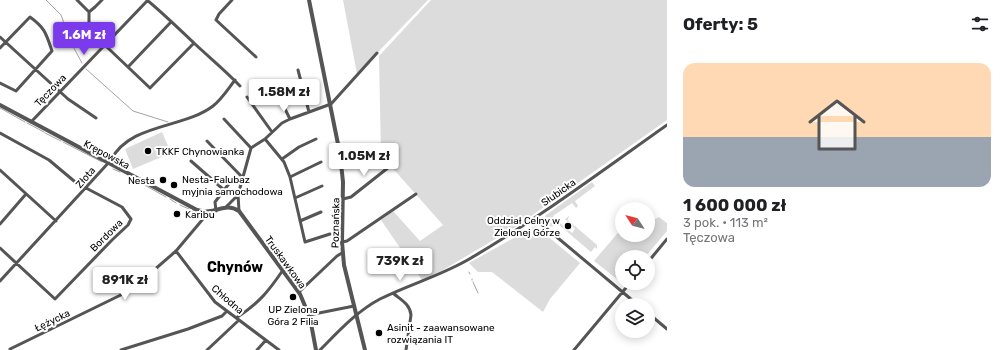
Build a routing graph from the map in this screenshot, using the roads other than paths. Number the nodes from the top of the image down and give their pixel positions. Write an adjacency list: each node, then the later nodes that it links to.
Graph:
1 (77, 0): 6 (street)
2 (102, 0): 6 (street)
3 (148, 0): 7 (street); 11 (street, Tęczowa)
4 (232, 0): 14 (street)
5 (310, 0): 24 (street, Poznańska)
6 (89, 12): 11 (street)
7 (172, 22): 10 (street); 15 (street)
8 (0, 37): 9 (street)
9 (5, 42): 12 (street); 16 (street); 16 (street)
10 (194, 43): 15 (street); 18 (street)
11 (104, 45): 15 (street); 22 (street, Tęczowa)
12 (0, 48)
13 (377, 52): 24 (street)
14 (256, 57)
15 (128, 67)
16 (35, 69): 20 (street); 22 (street)
17 (298, 70): 26 (street)
18 (234, 80): 21 (street); 41 (street, Złota)
19 (271, 81): 29 (street)
20 (0, 83)
21 (240, 86)
22 (60, 92): 27 (street); 30 (street, Tęczowa)
23 (247, 97): 32 (street)
24 (331, 104): 26 (street); 54 (street, Poznańska)
25 (0, 106): 30 (street, Krępowska)
26 (309, 112): 29 (street)
27 (96, 118)
28 (224, 119): 37 (street)
29 (290, 119): 32 (street)
30 (31, 122): 41 (street, Krępowska)
31 (667, 126): 60 (street, Słubicka)
32 (272, 132): 34 (street)
33 (0, 133): 48 (street)
34 (265, 139): 37 (street); 38 (street)
35 (316, 139): 38 (street)
36 (207, 141): 44 (street)
37 (251, 148): 44 (street)
38 (282, 159): 45 (street)
39 (191, 160): 49 (street)
40 (320, 162): 45 (street)
41 (107, 163): 48 (street, Złota); 59 (street, Krępowska)
42 (365, 163): 54 (street)
43 (0, 171): 50 (street)
44 (242, 177): 46 (street)
45 (290, 178): 53 (street)
46 (241, 183): 49 (street); 52 (street)
47 (322, 186): 53 (street)
48 (86, 188): 61 (street, Złota); 71 (street, Bordowa)
49 (224, 190): 56 (street)
50 (26, 194): 61 (street); 63 (street)
51 (416, 194): 66 (street)
52 (238, 195): 55 (street); 57 (street)
53 (295, 198): 62 (street)
54 (343, 199): 66 (street, Poznańska)
55 (226, 207): 56 (street); 57 (street)
56 (216, 211): 59 (street)
57 (239, 211): 72 (street, Truskawkowa)
58 (321, 212): 62 (street)
59 (208, 213): 68 (street, Łężycka)
60 (536, 218): 75 (street); 76 (street, Słubicka)
61 (56, 221): 71 (street, Złota)
62 (300, 221): 64 (street)
63 (0, 224)
64 (330, 234)
65 (667, 239): 70 (street)
66 (342, 242): 69 (street, Poznańska)
67 (0, 248): 71 (street)
68 (176, 251): 80 (street, Chłodna); 87 (street, Łężycka)
69 (342, 253): 74 (street); 78 (street, Poznańska)
70 (655, 254)
71 (17, 264): 73 (street, Złota)
72 (283, 270): 74 (street, Truskawkowa); 83 (street)
73 (0, 281)
74 (299, 292): 81 (street, Truskawkowa)
75 (623, 292): 77 (street); 96 (street)
76 (393, 293): 79 (street, Słubicka); 95 (street)
77 (630, 298)
78 (354, 307): 79 (street); 81 (street); 82 (street, Poznańska)
79 (364, 309): 82 (street, Słubicka)
80 (227, 311): 83 (street, Chłodna); 88 (street)
81 (309, 315): 92 (street, Truskawkowa)
82 (356, 316): 93 (street, Słubicka); 94 (street, Poznańska)
83 (238, 319): 86 (street, Chłodna); 89 (street)
84 (655, 319): 85 (street)
85 (667, 329)
86 (266, 340): 90 (street); 91 (street, Chłodna)
87 (10, 349)
88 (121, 350)
89 (207, 350)
90 (257, 350)
91 (279, 350)
92 (316, 350)
93 (320, 350)
94 (365, 350)
95 (406, 350)
96 (574, 350)

